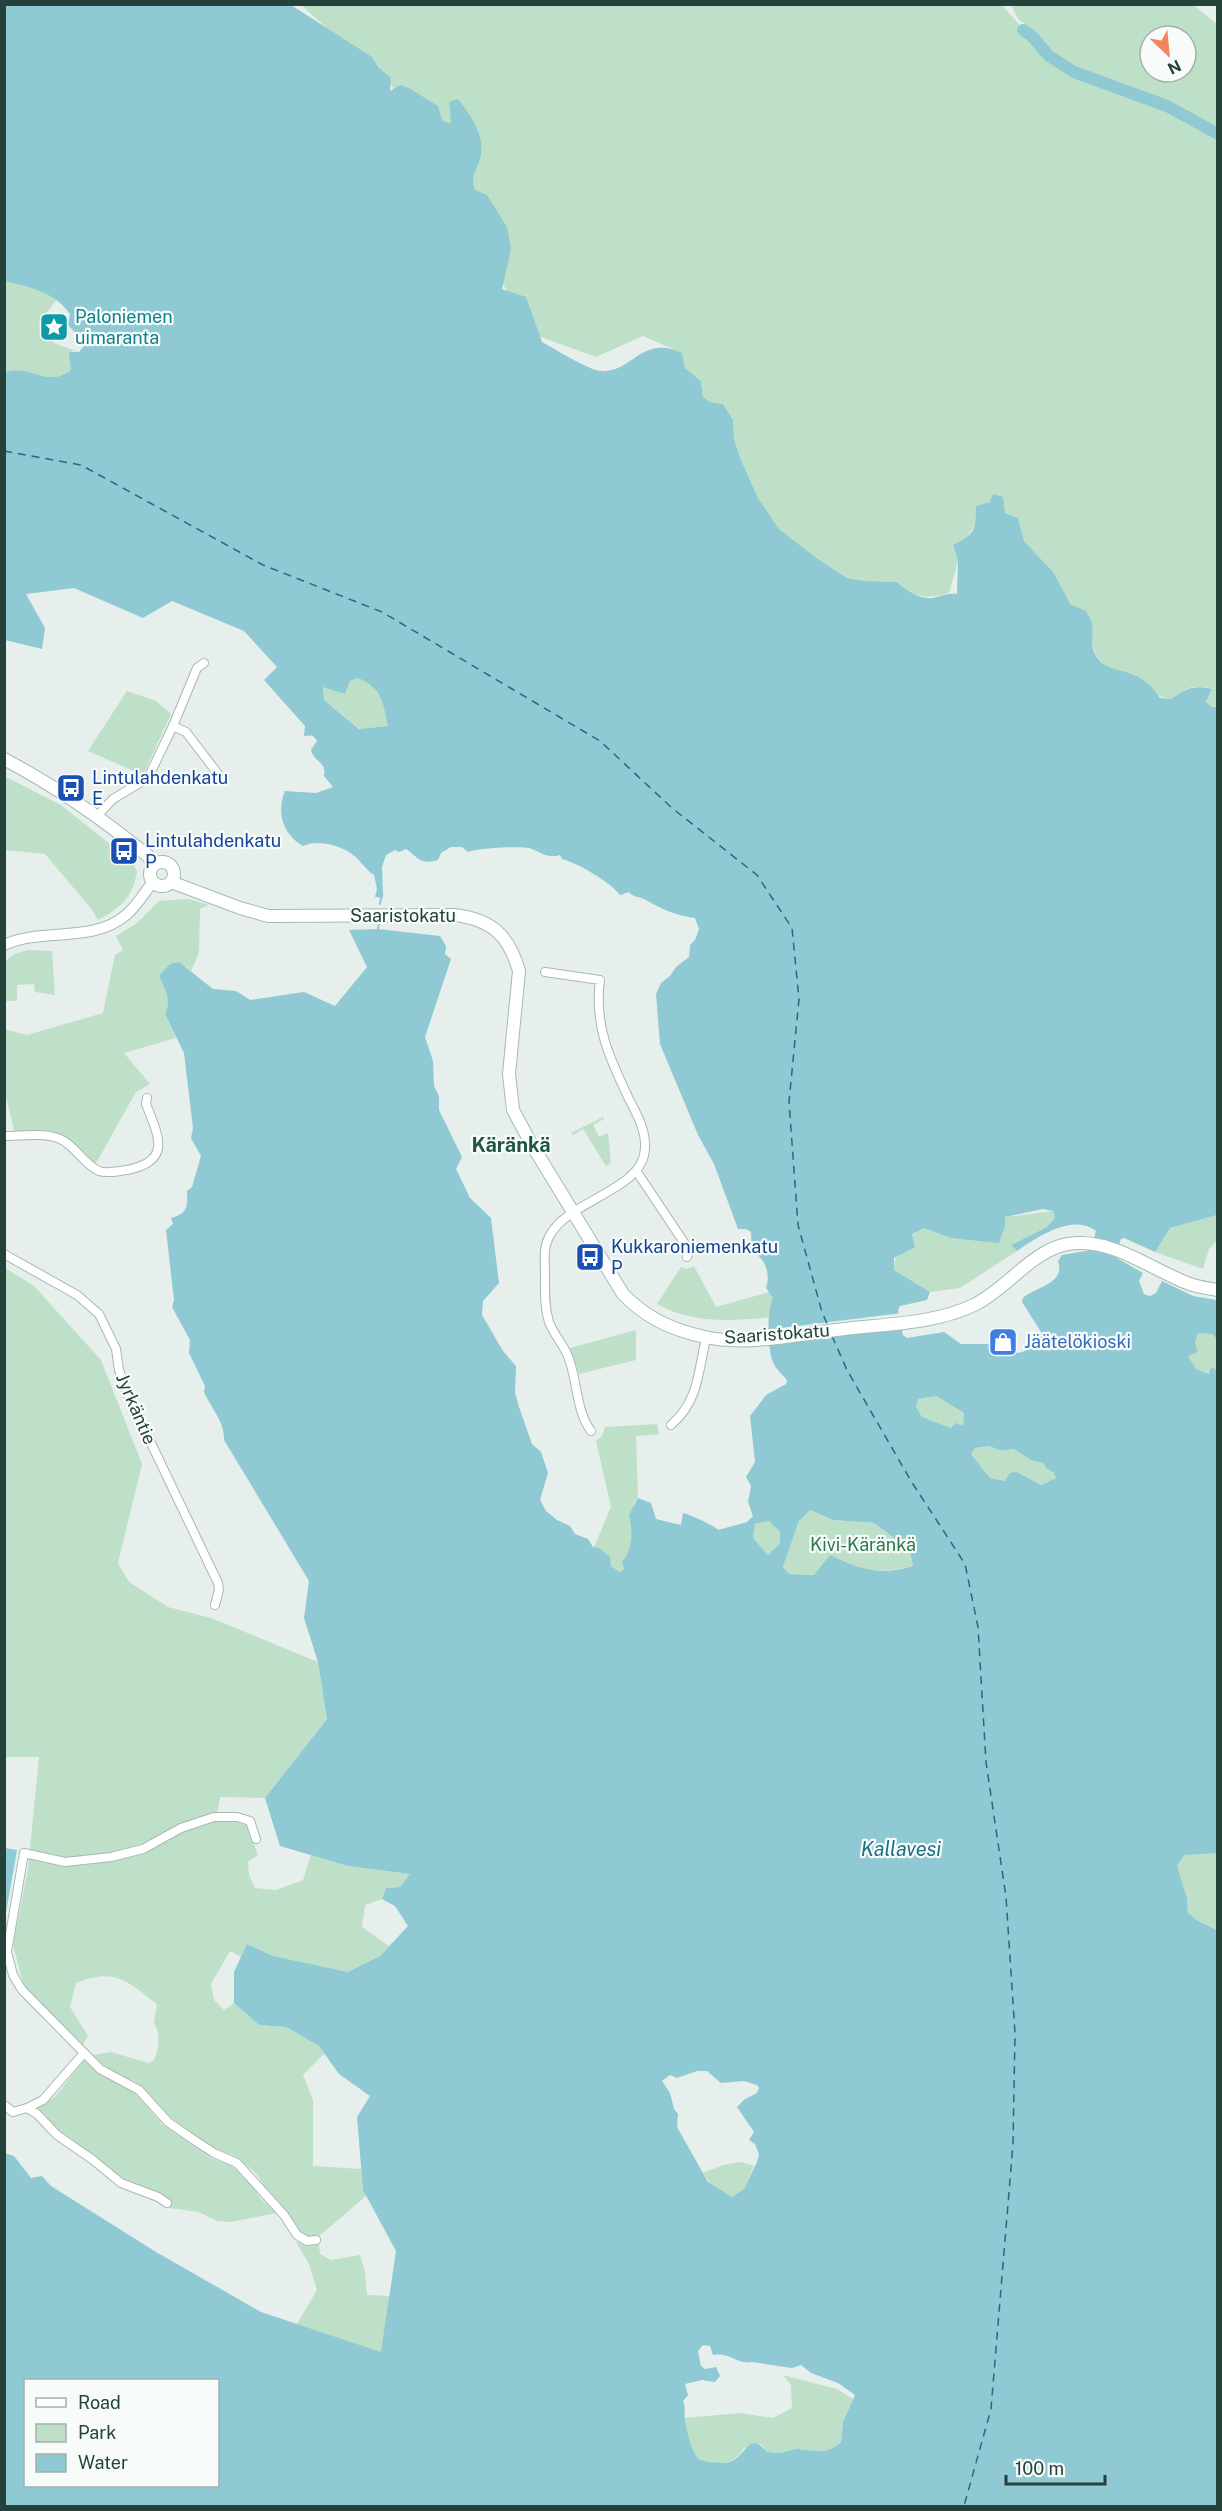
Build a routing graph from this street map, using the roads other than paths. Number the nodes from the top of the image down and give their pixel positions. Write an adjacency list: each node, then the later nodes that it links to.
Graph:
1 (204, 663): 2 (street)
2 (173, 726): 4 (street); 5 (street)
3 (4, 759): 5 (main road)
4 (218, 774)
5 (98, 815): 6 (main road)
6 (154, 864): 7 (main road); 8 (main road)
7 (153, 882): 8 (main road); 9 (street)
8 (171, 882): 14 (main road, Saaristokatu)
9 (4, 945)
10 (545, 972): 13 (street)
11 (147, 1098): 12 (street)
12 (4, 1136)
13 (637, 1172): 14 (street); 16 (street)
14 (573, 1212): 18 (main road, Saaristokatu); 20 (street)
15 (4, 1254): 21 (street, Jyrkäntie)
16 (687, 1257)
17 (1218, 1290): 18 (main road, Saaristokatu)
18 (706, 1338): 19 (street)
19 (671, 1425)
20 (591, 1431)
21 (215, 1605)
22 (256, 1839): 23 (street)
23 (84, 2053): 25 (street); 27 (street)
24 (4, 2105): 25 (street)
25 (27, 2108): 26 (street)
26 (167, 2203)
27 (316, 2240)

